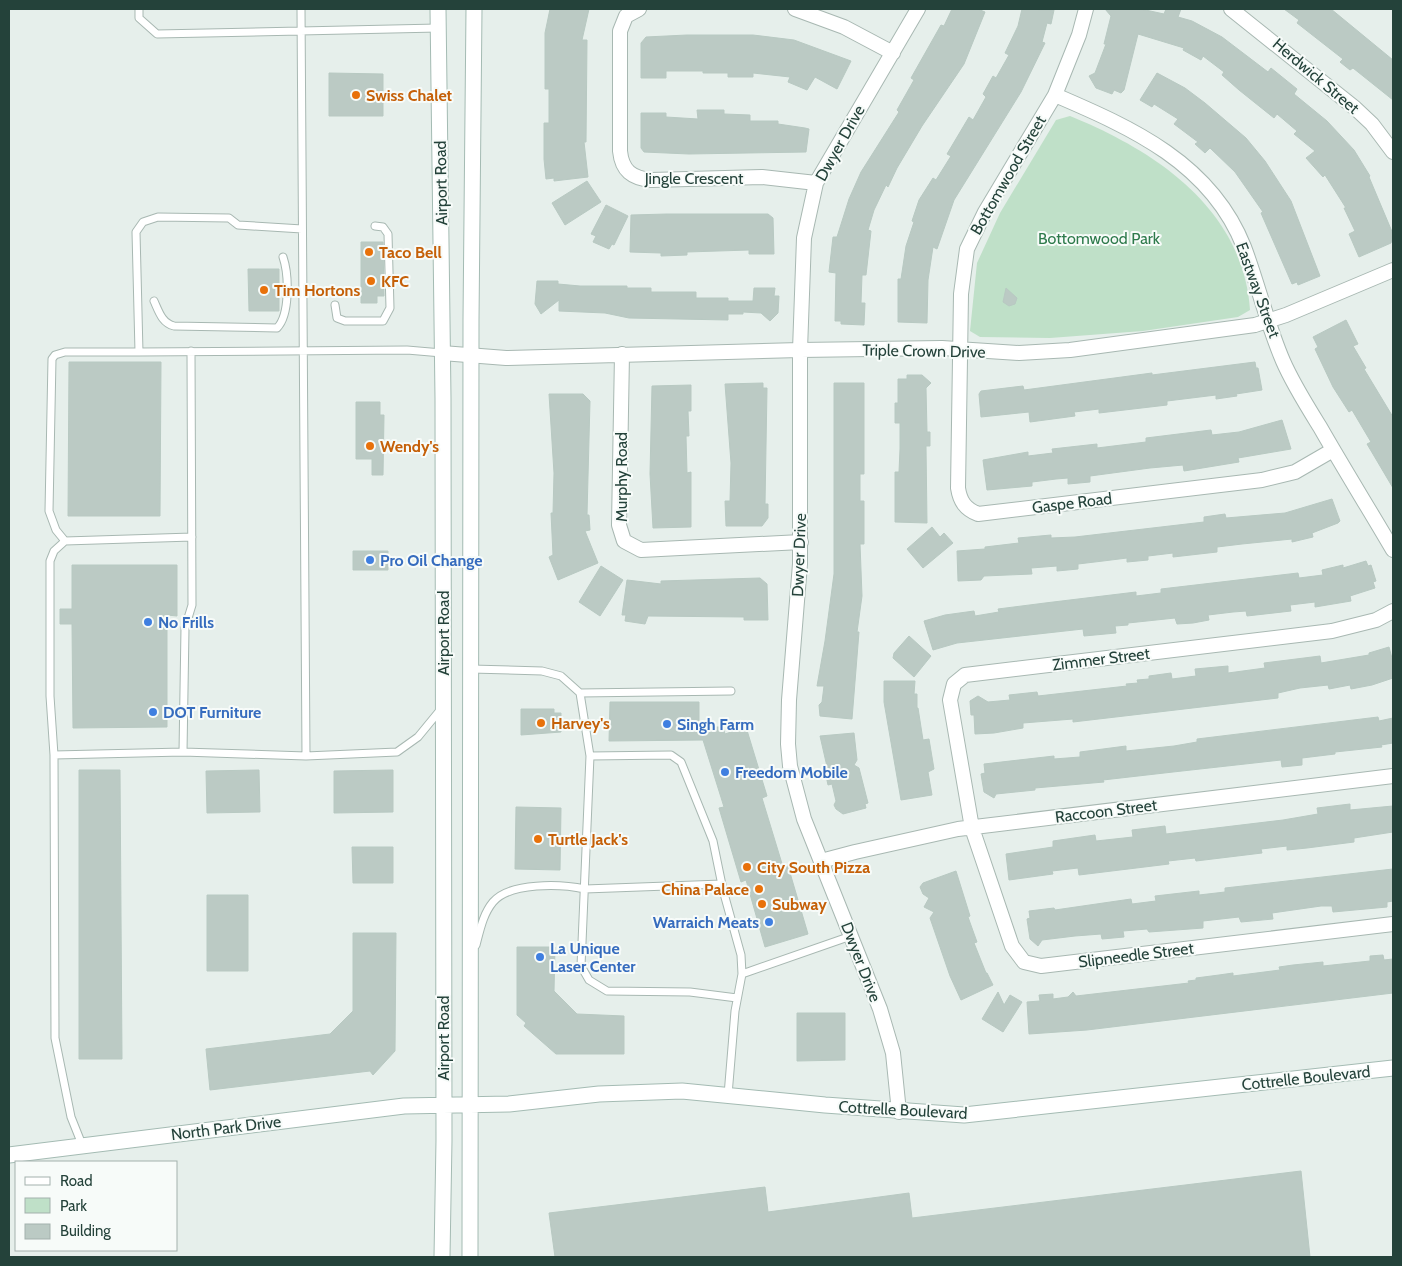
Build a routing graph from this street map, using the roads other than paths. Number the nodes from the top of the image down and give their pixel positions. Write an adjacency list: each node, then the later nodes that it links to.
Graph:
1 (139, 9): 11 (lane)
2 (301, 9): 11 (lane)
3 (438, 9): 10 (main road, Airport Road)
4 (474, 9): 30 (main road, Airport Road)
5 (639, 9): 15 (street, Jingle Crescent)
6 (795, 9): 12 (street)
7 (918, 9): 12 (street, Dwyer Drive)
8 (1086, 9): 13 (street, Bottomwood Street)
9 (1231, 9): 14 (street, Herdwick Street)
10 (438, 28): 11 (lane); 28 (main road, Airport Road)
11 (300, 30): 17 (lane)
12 (893, 53): 15 (street, Dwyer Drive)
13 (1056, 95): 22 (street, Eastway Street); 23 (street, Bottomwood Street)
14 (1393, 152)
15 (816, 183): 25 (street, Dwyer Drive)
16 (375, 226): 21 (lane)
17 (302, 229): 24 (lane); 27 (lane)
18 (283, 257): 20 (lane)
19 (1393, 270): 22 (street, Triple Crown Drive)
20 (154, 301)
21 (335, 305)
22 (1269, 321): 23 (street, Triple Crown Drive); 31 (street, Eastway Street)
23 (960, 349): 25 (street, Triple Crown Drive); 31 (street, Gaspe Road)
24 (303, 350): 26 (lane); 28 (lane); 43 (lane)
25 (800, 350): 29 (street, Triple Crown Drive); 34 (street, Dwyer Drive)
26 (191, 351): 27 (lane); 32 (lane)
27 (139, 352): 33 (lane)
28 (442, 353): 30 (street, Triple Crown Drive); 40 (main road, Airport Road)
29 (622, 354): 30 (street, Triple Crown Drive); 34 (street, Murphy Road)
30 (471, 355): 37 (main road, Airport Road)
31 (1333, 450): 35 (street, Eastway Street)
32 (192, 537): 33 (lane); 41 (lane)
33 (65, 541): 42 (lane)
34 (800, 542): 47 (street, Dwyer Drive)
35 (1393, 550)
36 (1393, 611): 46 (street, Zimmer Street)
37 (471, 669): 39 (lane); 52 (main road, Airport Road)
38 (731, 691): 39 (lane)
39 (580, 693): 44 (lane)
40 (443, 707): 43 (lane); 57 (main road, Airport Road)
41 (183, 752): 42 (lane); 43 (lane)
42 (54, 755): 60 (lane)
43 (306, 756)
44 (590, 756): 48 (lane); 49 (lane)
45 (1393, 776): 46 (street, Raccoon Street)
46 (972, 828): 47 (street, Raccoon Street); 50 (street, Slipneedle Street)
47 (821, 861): 51 (street, Dwyer Drive)
48 (722, 884): 49 (lane); 53 (lane)
49 (585, 889): 52 (lane); 54 (lane)
50 (1393, 924)
51 (852, 936): 53 (lane); 59 (street, Dwyer Drive)
52 (471, 961): 58 (main road, Airport Road)
53 (742, 974): 54 (lane)
54 (737, 998): 56 (lane)
55 (1393, 1068): 59 (main road, Cottrelle Boulevard)
56 (728, 1095): 58 (main road, Cottrelle Boulevard); 59 (main road, Cottrelle Boulevard)
57 (444, 1105): 58 (main road, North Park Drive); 60 (main road, North Park Drive); 62 (main road, Airport Road)
58 (471, 1105): 63 (main road, Airport Road)
59 (899, 1112)
60 (83, 1147): 61 (main road, North Park Drive)
61 (9, 1155)
62 (442, 1257)
63 (470, 1257)

